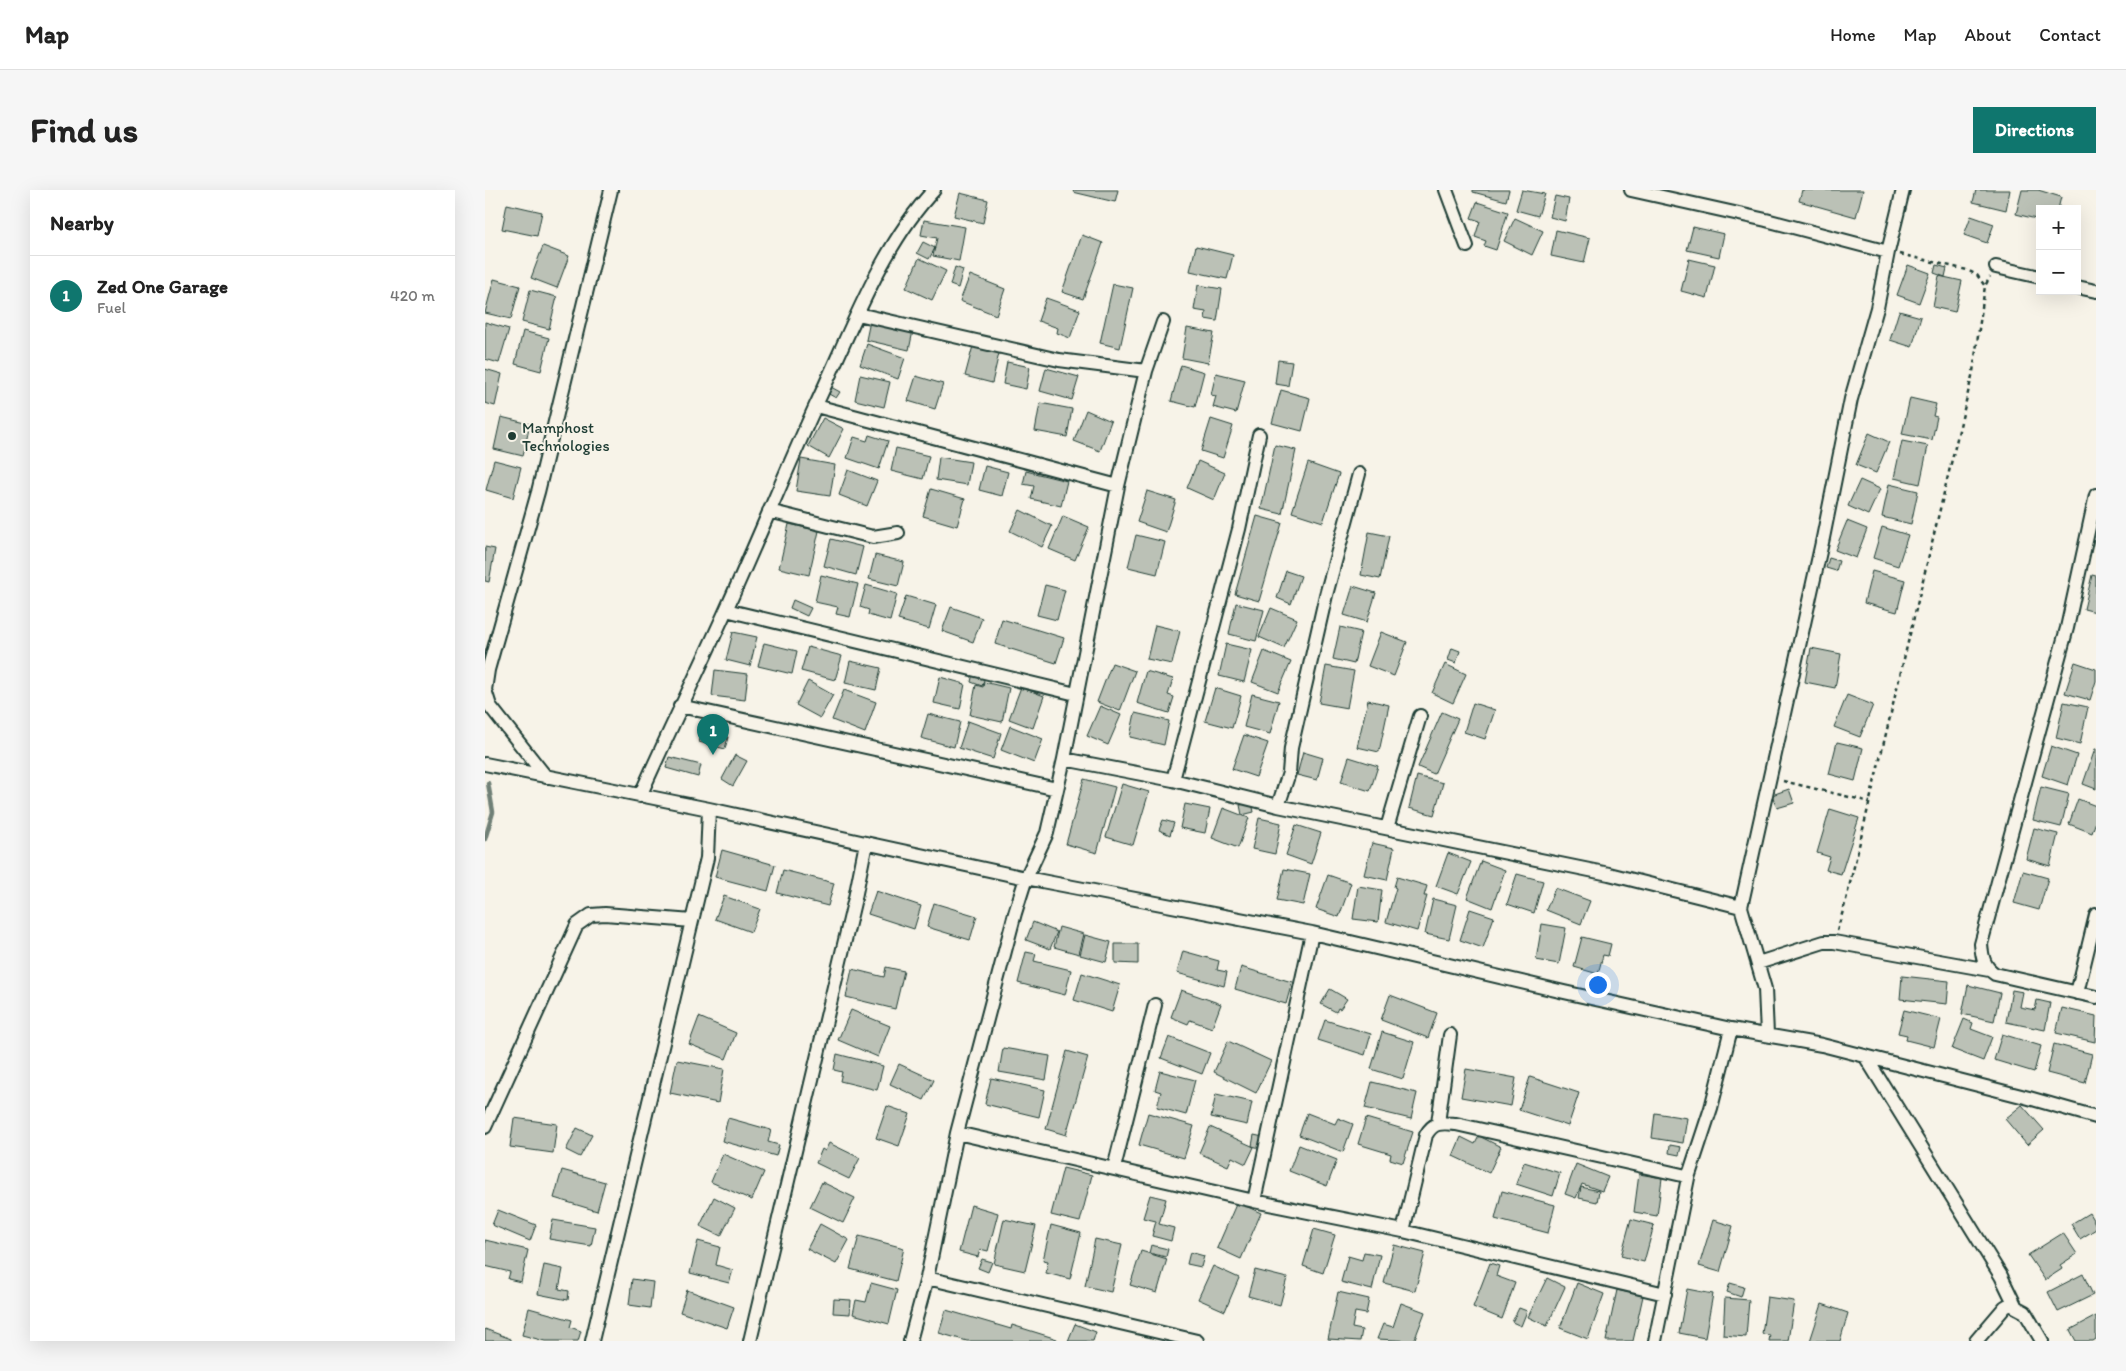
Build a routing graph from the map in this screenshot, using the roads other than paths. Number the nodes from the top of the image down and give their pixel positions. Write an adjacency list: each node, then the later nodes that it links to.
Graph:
1 (611, 190): 23 (street)
2 (934, 190): 12 (street)
3 (1447, 190): 6 (street)
4 (1631, 190): 7 (street)
5 (1903, 190): 7 (street)
6 (1467, 246)
7 (1888, 252): 38 (street)
8 (1996, 267): 9 (street)
9 (2036, 276)
10 (2081, 288): 11 (street)
11 (2096, 291)
12 (858, 314): 14 (street); 15 (street)
13 (1163, 322): 14 (street)
14 (1146, 371): 18 (street)
15 (816, 406): 18 (street); 20 (street)
16 (1259, 436): 30 (street)
17 (1359, 474): 33 (street)
18 (1118, 486): 24 (street)
19 (2096, 495): 43 (street)
20 (769, 511): 21 (street); 22 (street)
21 (898, 533)
22 (726, 610): 24 (street); 25 (street)
23 (485, 690): 29 (street)
24 (1076, 694): 27 (street)
25 (680, 706): 31 (street); 32 (street)
26 (1420, 716): 35 (street)
27 (1065, 759): 30 (street); 31 (street)
28 (485, 764): 29 (street)
29 (546, 776): 32 (street)
30 (1173, 780): 33 (street)
31 (1057, 789): 37 (street)
32 (640, 796): 34 (street)
33 (1278, 806): 35 (street)
34 (709, 809): 36 (street); 40 (street)
35 (1387, 828): 38 (street)
36 (866, 842): 37 (street); 63 (street)
37 (1026, 878): 41 (street); 54 (street)
38 (1741, 906): 42 (street)
39 (2096, 915): 44 (street)
40 (692, 922): 53 (street); 62 (street)
41 (1311, 932): 47 (street); 57 (street)
42 (1758, 963): 43 (street); 48 (street)
43 (1989, 970): 44 (street)
44 (2077, 993): 45 (street)
45 (2096, 997)
46 (1155, 1005): 55 (street)
47 (1731, 1029): 48 (street); 56 (street)
48 (1767, 1034): 50 (street)
49 (1449, 1035): 52 (street)
50 (1865, 1056): 51 (street); 61 (street)
51 (2095, 1119)
52 (1438, 1123): 56 (street); 58 (street)
53 (485, 1127)
54 (957, 1133): 55 (street); 59 (street)
55 (1113, 1168): 57 (street)
56 (1689, 1178): 60 (street)
57 (1254, 1201): 58 (street)
58 (1403, 1231): 60 (street)
59 (927, 1278): 64 (street); 65 (street)
60 (1665, 1294): 66 (street)
61 (2015, 1305): 67 (street); 68 (street)
62 (592, 1341)
63 (751, 1341)
64 (910, 1341)
65 (1197, 1341)
66 (1655, 1341)
67 (1976, 1341)
68 (2042, 1341)

